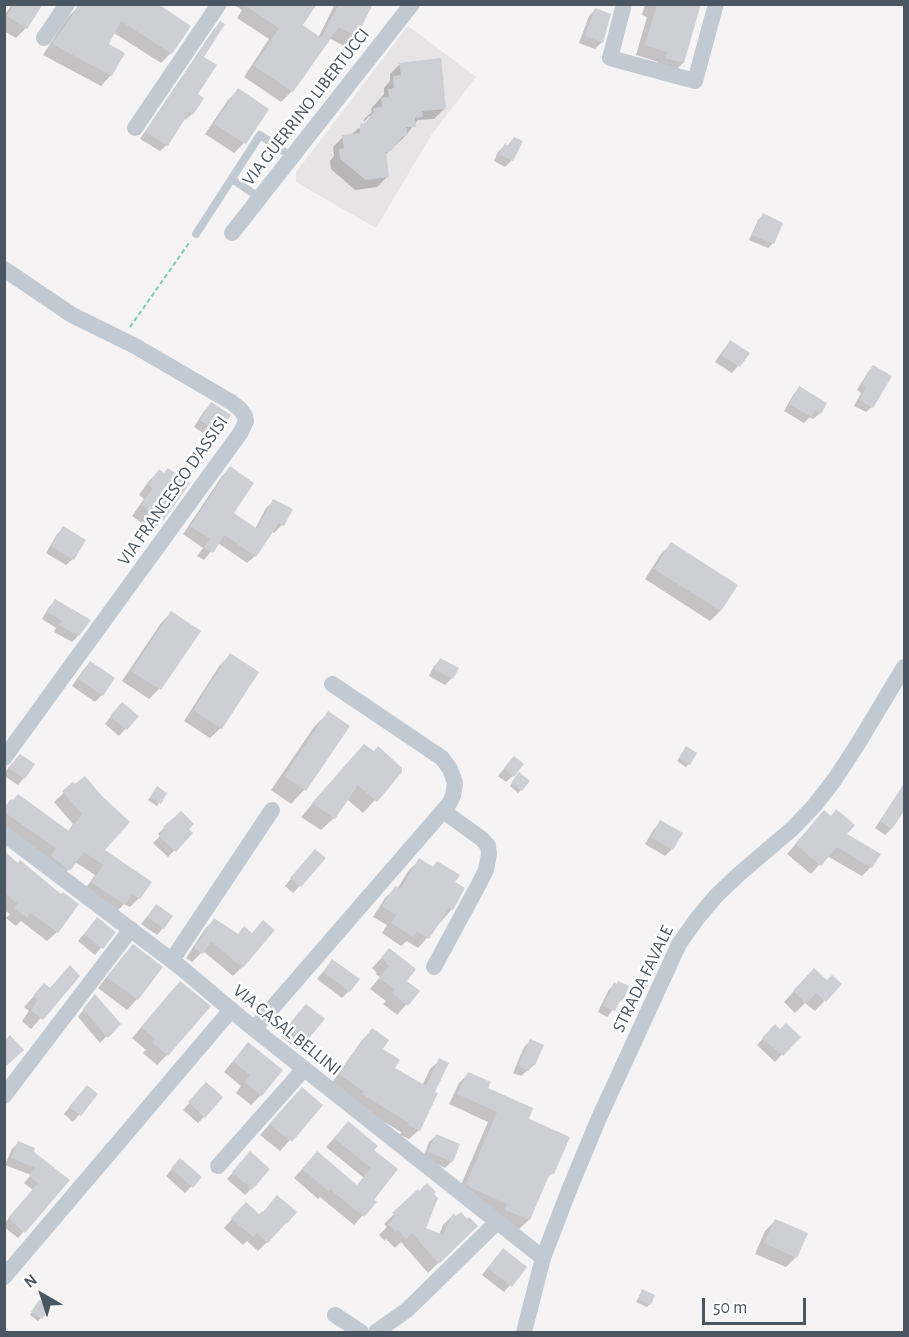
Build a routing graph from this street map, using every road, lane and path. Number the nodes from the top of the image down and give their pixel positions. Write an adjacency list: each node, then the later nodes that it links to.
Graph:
1 (67, 4): 6 (street)
2 (219, 4): 7 (street)
3 (412, 4): 8 (street, VIA GUERRINO LIBERTUCCI)
4 (624, 4): 5 (street)
5 (716, 4)
6 (44, 38)
7 (135, 128)
8 (292, 157): 9 (lane); 10 (street, VIA GUERRINO LIBERTUCCI)
9 (232, 179): 10 (lane); 12 (lane)
10 (260, 198): 11 (street, VIA GUERRINO LIBERTUCCI)
11 (232, 233)
12 (196, 234): 14 (path)
13 (4, 269): 14 (street, VIA FRANCESCO D'ASSISI)
14 (122, 339): 17 (street, VIA FRANCESCO D'ASSISI)
15 (904, 667): 30 (street, STRADA FAVALE)
16 (332, 684): 19 (street)
17 (4, 758)
18 (272, 810): 22 (street)
19 (443, 811): 23 (street); 25 (street)
20 (4, 834): 21 (street, VIA CASAL BELLINI)
21 (130, 928): 22 (street, VIA CASAL BELLINI); 27 (street)
22 (172, 960): 24 (street, VIA CASAL BELLINI)
23 (434, 967)
24 (231, 1010): 25 (street, VIA CASAL BELLINI); 31 (street)
25 (254, 1029): 26 (street, VIA CASAL BELLINI)
26 (304, 1069): 28 (street); 29 (street, VIA CASAL BELLINI)
27 (4, 1096)
28 (218, 1166)
29 (497, 1222): 30 (street, VIA CASAL BELLINI); 34 (street)
30 (543, 1258): 35 (street, STRADA FAVALE)
31 (4, 1277)
32 (335, 1315): 33 (street)
33 (361, 1332)
34 (376, 1332)
35 (524, 1332)

